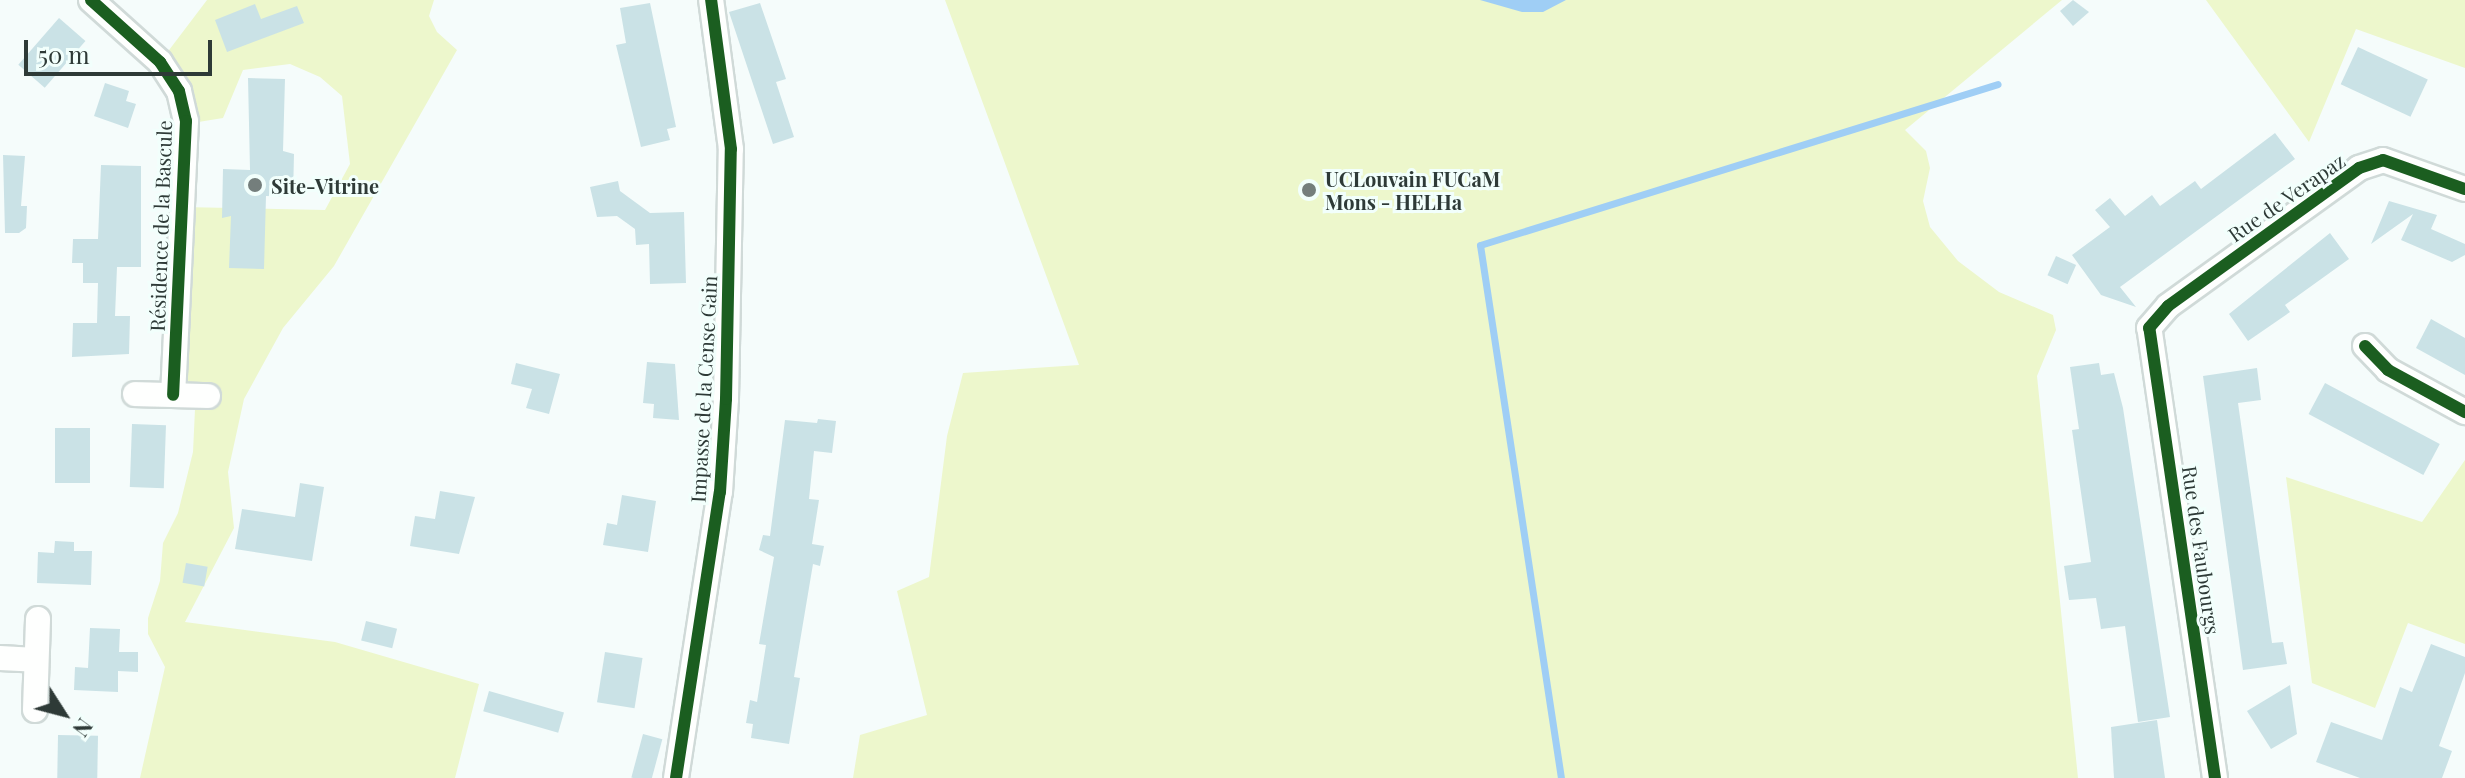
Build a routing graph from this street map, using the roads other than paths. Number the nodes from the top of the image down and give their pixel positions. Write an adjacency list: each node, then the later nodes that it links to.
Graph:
1 (91, 0): 7 (street, Résidence de la Bascule)
2 (711, 0): 14 (street, Impasse de la Cense Gain)
3 (2465, 189): 4 (street, Rue de Verapaz)
4 (2149, 328): 15 (street, Rue des Faubourgs)
5 (2365, 346): 9 (street)
6 (135, 394): 7 (street)
7 (173, 395): 8 (street)
8 (208, 396)
9 (2465, 412)
10 (38, 619): 12 (street)
11 (0, 658): 12 (street)
12 (36, 660): 13 (street)
13 (35, 710)
14 (676, 778)
15 (2216, 778)

